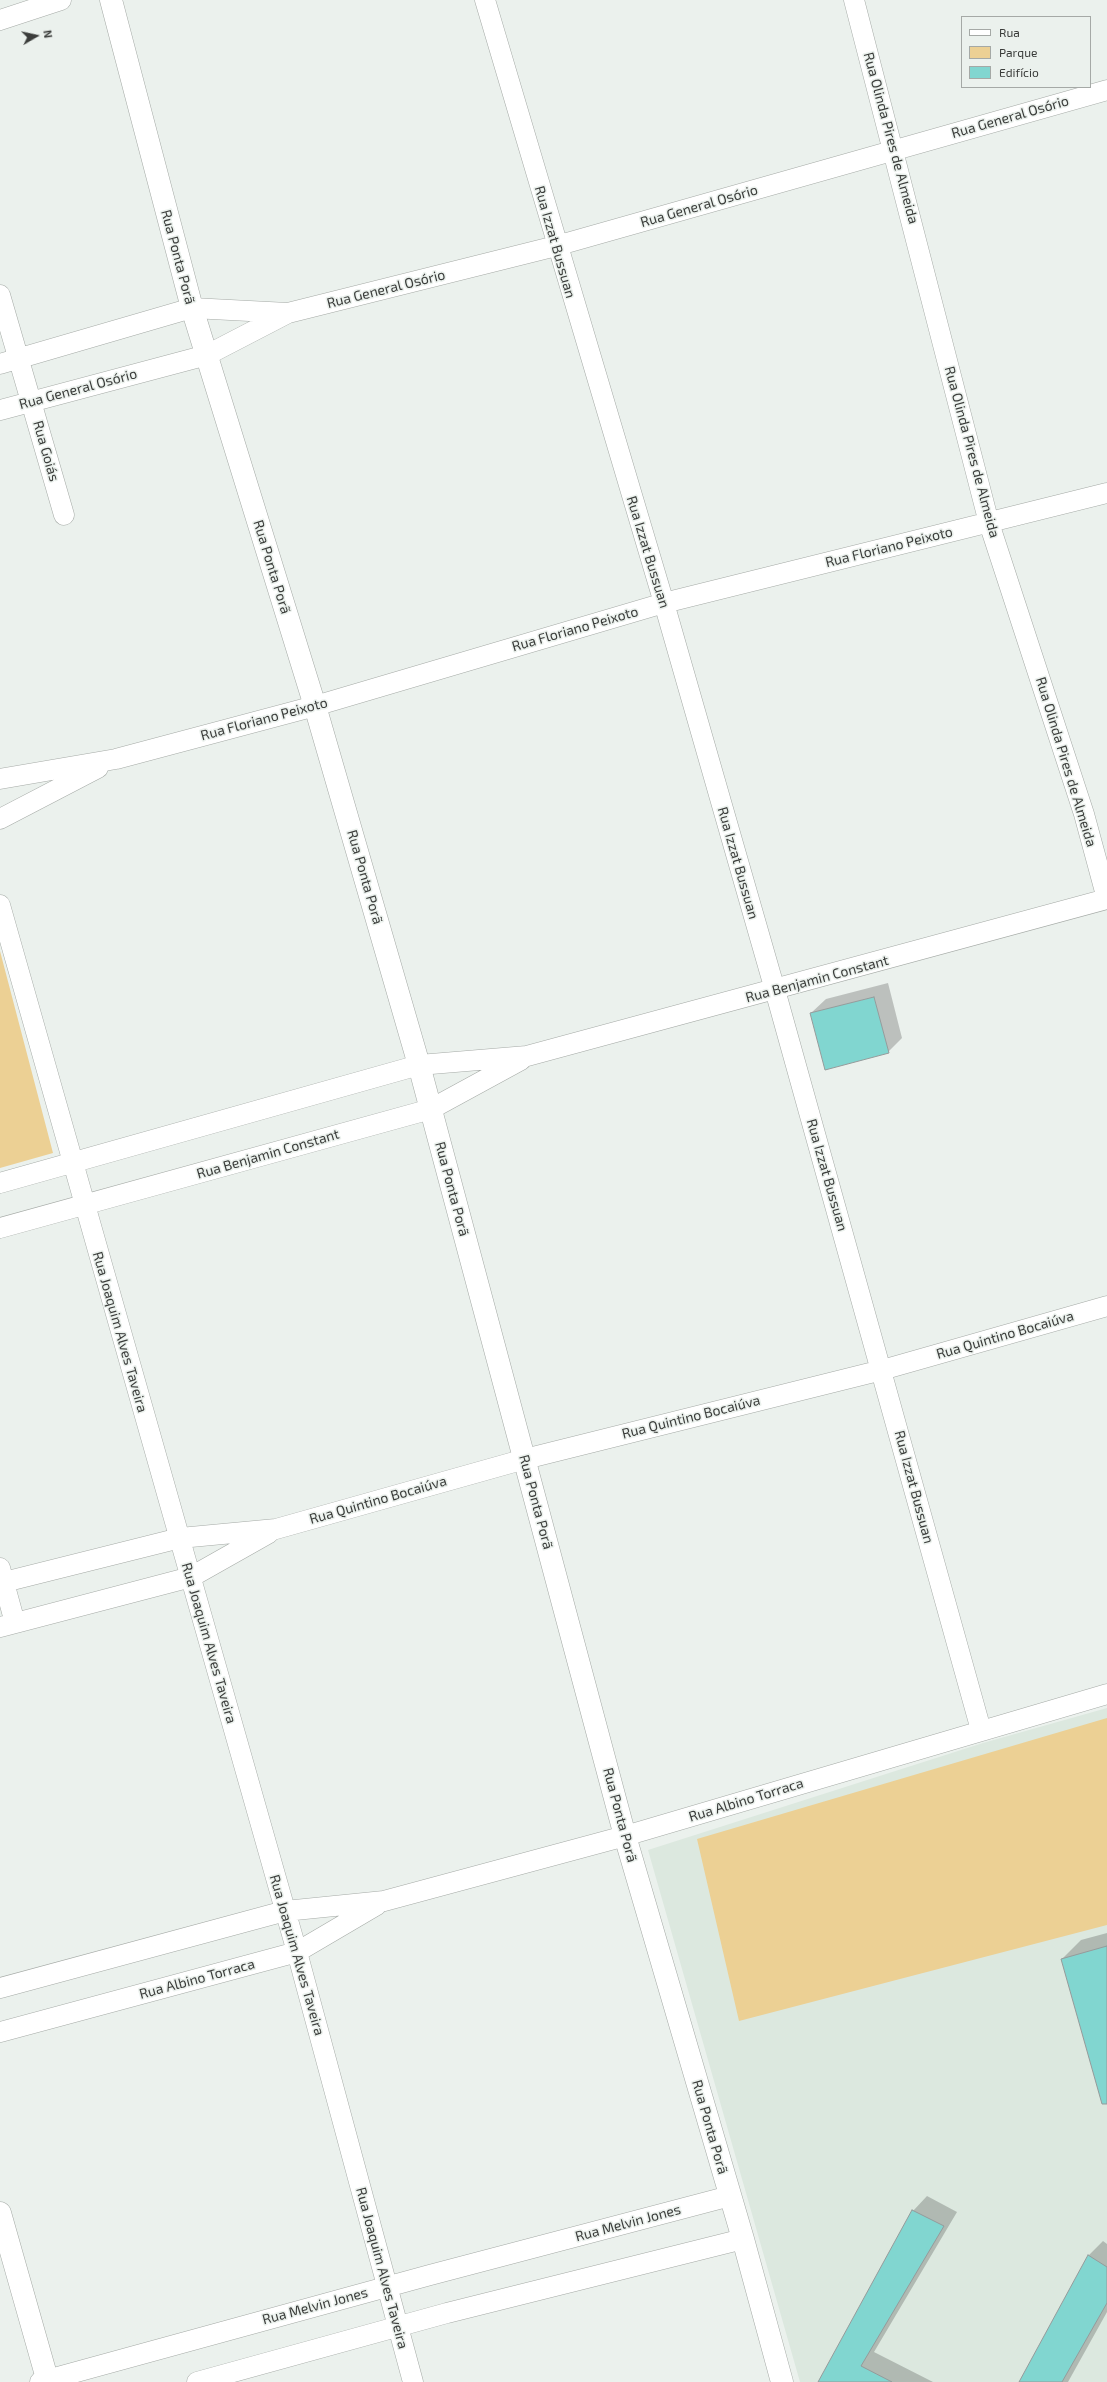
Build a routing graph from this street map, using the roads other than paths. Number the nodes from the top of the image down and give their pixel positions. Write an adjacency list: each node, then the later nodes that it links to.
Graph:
1 (61, 0): 5 (street)
2 (111, 0): 10 (street, Rua Ponta Porã)
3 (485, 0): 8 (street, Rua Izzat Bussuan)
4 (854, 0): 7 (street, Rua Olinda Pires de Almeida)
5 (0, 20)
6 (1107, 90): 7 (street, Rua General Osório)
7 (895, 150): 8 (street, Rua General Osório); 18 (street, Rua Olinda Pires de Almeida)
8 (556, 246): 11 (street, Rua General Osório); 19 (street, Rua Izzat Bussuan)
9 (0, 295): 13 (street, Rua Goiás)
10 (192, 308): 11 (street, Rua General Osório); 12 (street, Rua Ponta Porã); 13 (street, Rua General Osório)
11 (288, 313): 12 (street, Rua General Osório)
12 (207, 355): 14 (street, Rua General Osório); 20 (street, Rua Ponta Porã)
13 (9, 361): 14 (street, Rua Goiás)
14 (31, 401): 15 (street, Rua General Osório); 17 (street, Rua Goiás)
15 (0, 410)
16 (1107, 493): 18 (street, Rua Floriano Peixoto)
17 (64, 515)
18 (989, 522): 19 (street, Rua Floriano Peixoto); 24 (street, Rua Olinda Pires de Almeida)
19 (664, 603): 20 (street, Rua Floriano Peixoto); 26 (street, Rua Izzat Bussuan)
20 (315, 706): 21 (street, Rua Floriano Peixoto); 28 (street, Rua Ponta Porã)
21 (116, 759): 22 (street, Rua Floriano Peixoto); 23 (street, Rua Floriano Peixoto)
22 (0, 779)
23 (0, 819)
24 (1107, 899): 26 (street, Rua Benjamin Constant)
25 (0, 906): 30 (street, Rua Joaquim Alves Taveira)
26 (775, 990): 27 (street, Rua Benjamin Constant); 35 (street, Rua Izzat Bussuan)
27 (527, 1056): 28 (street, Rua Benjamin Constant); 29 (street, Rua Benjamin Constant)
28 (419, 1065): 29 (street, Rua Ponta Porã); 30 (street, Rua Benjamin Constant)
29 (431, 1109): 32 (street, Rua Benjamin Constant); 36 (street, Rua Ponta Porã)
30 (72, 1163): 31 (street, Rua Benjamin Constant); 32 (street, Rua Joaquim Alves Taveira)
31 (0, 1183)
32 (84, 1206): 33 (street, Rua Benjamin Constant); 38 (street, Rua Joaquim Alves Taveira)
33 (0, 1228)
34 (1107, 1306): 35 (street, Rua Quintino Bocaiúva)
35 (882, 1370): 36 (street, Rua Quintino Bocaiúva); 43 (street, Rua Izzat Bussuan)
36 (525, 1459): 37 (street, Rua Quintino Bocaiúva); 44 (street, Rua Ponta Porã)
37 (276, 1529): 38 (street, Rua Quintino Bocaiúva); 39 (street, Rua Quintino Bocaiúva)
38 (180, 1538): 39 (street, Rua Joaquim Alves Taveira); 40 (street, Rua Quintino Bocaiúva)
39 (190, 1576): 41 (street, Rua Quintino Bocaiúva); 46 (street, Rua Joaquim Alves Taveira)
40 (1, 1578): 41 (street)
41 (8, 1625)
42 (1107, 1694): 43 (street, Rua Albino Torraca)
43 (981, 1730): 44 (street, Rua Albino Torraca)
44 (625, 1836): 45 (street, Rua Albino Torraca); 50 (street, Rua Ponta Porã)
45 (384, 1901): 46 (street, Rua Albino Torraca); 47 (street, Rua Albino Torraca)
46 (285, 1911): 47 (street, Rua Joaquim Alves Taveira); 48 (street, Rua Albino Torraca)
47 (297, 1952): 49 (street, Rua Albino Torraca); 53 (street, Rua Joaquim Alves Taveira)
48 (0, 1988)
49 (0, 2032)
50 (730, 2196): 52 (street, Rua Ponta Porã); 53 (street, Rua Melvin Jones)
51 (0, 2213): 55 (street)
52 (743, 2240): 54 (street); 58 (street, Rua Ponta Porã)
53 (387, 2286): 54 (street, Rua Joaquim Alves Taveira); 55 (street, Rua Melvin Jones)
54 (398, 2326): 56 (street); 57 (street, Rua Joaquim Alves Taveira)
55 (45, 2381)
56 (197, 2382)
57 (414, 2382)
58 (782, 2382)

